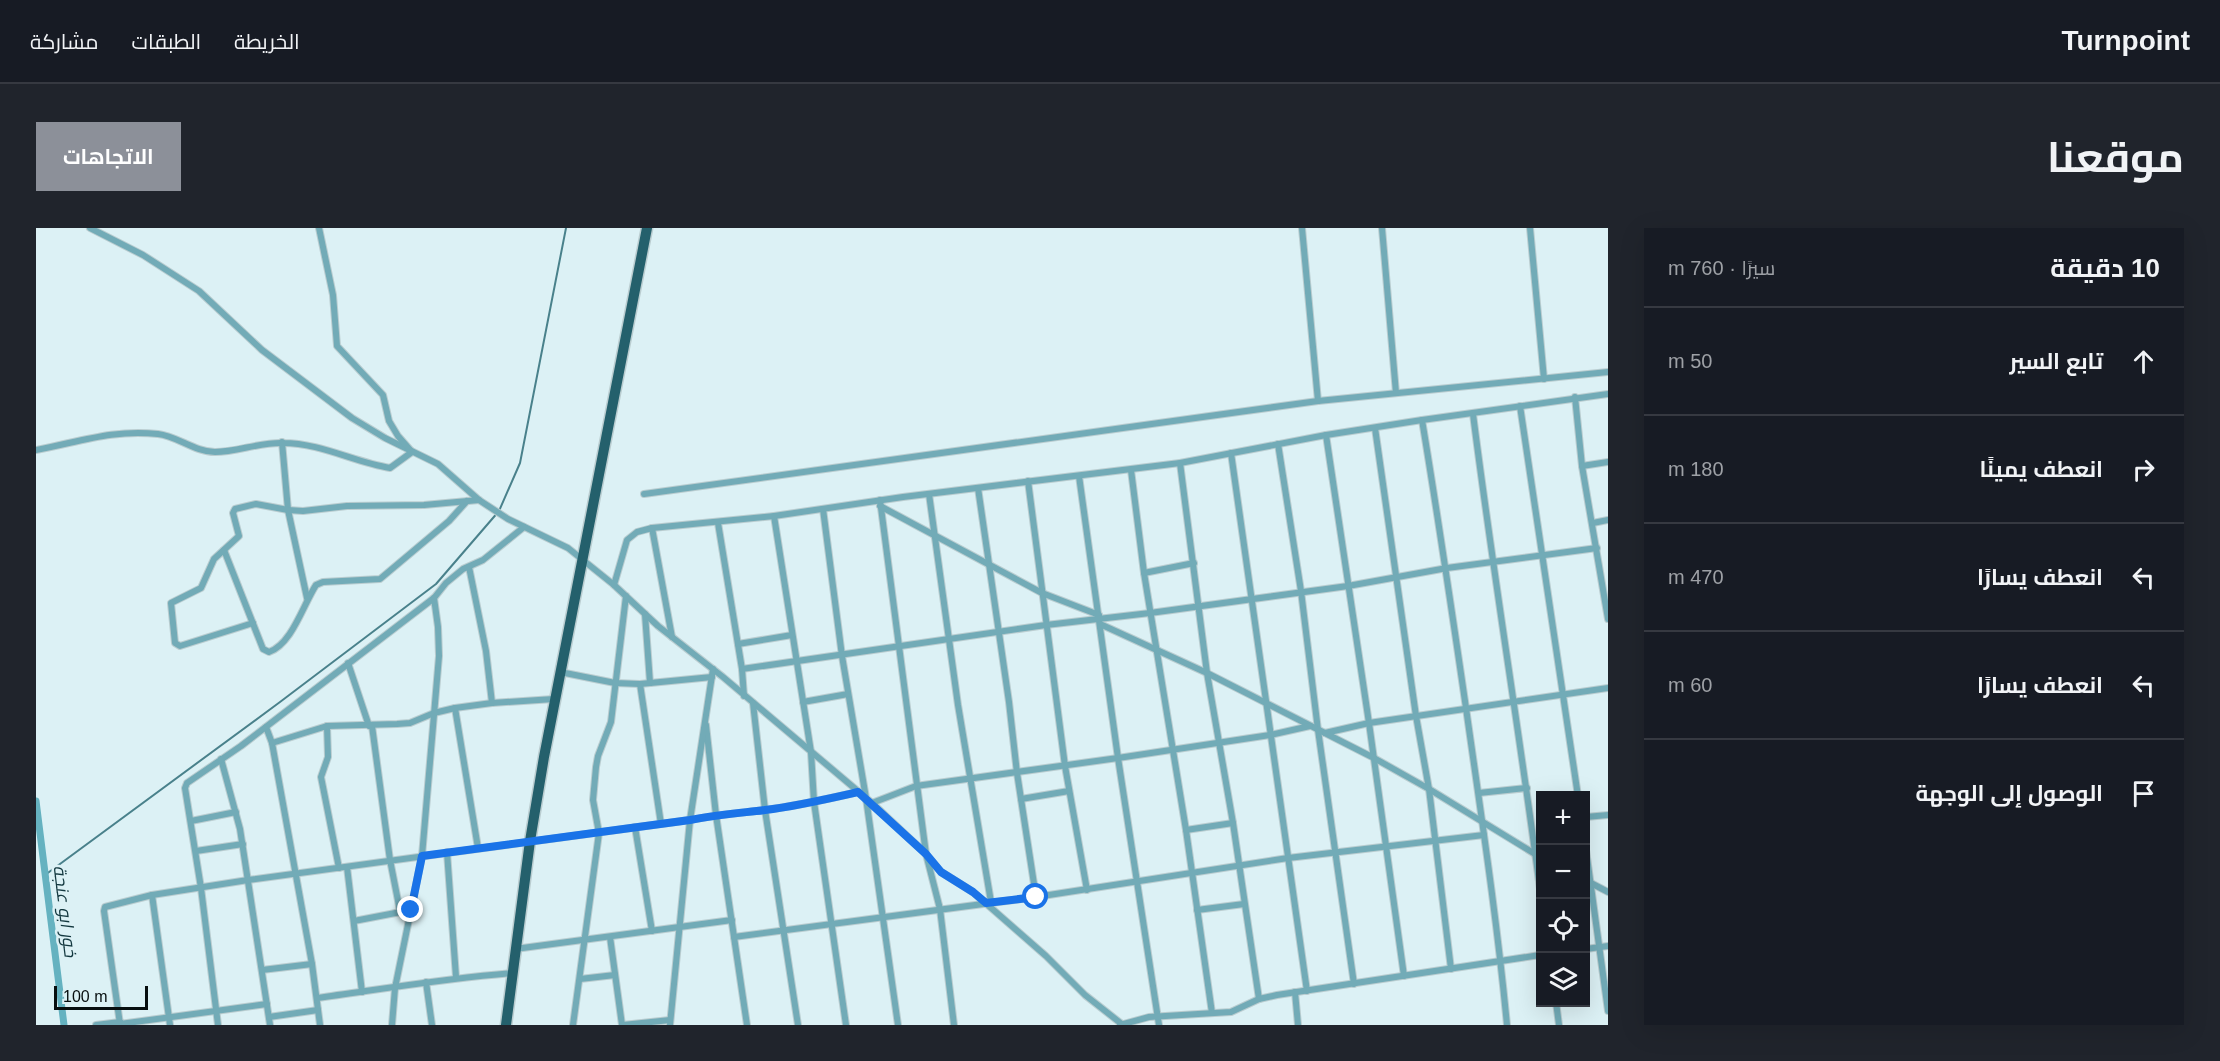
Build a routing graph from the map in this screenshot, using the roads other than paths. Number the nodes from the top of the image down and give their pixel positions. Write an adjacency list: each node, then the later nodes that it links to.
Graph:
1 (90, 228): 21 (street)
2 (319, 228): 21 (street)
3 (647, 228): 47 (highway)
4 (1302, 228): 12 (street)
5 (1382, 228): 9 (street)
6 (1530, 228): 8 (street)
7 (1608, 372): 8 (street)
8 (1544, 379): 9 (street)
9 (1396, 393): 12 (street)
10 (1608, 394): 11 (street)
11 (1575, 397): 13 (street); 25 (street)
12 (1318, 401): 30 (street)
13 (1520, 406): 14 (street); 46 (street)
14 (1473, 414): 15 (street); 48 (street)
15 (1422, 420): 16 (street); 52 (street)
16 (1376, 428): 17 (street); 54 (street)
17 (1326, 435): 19 (street); 57 (street)
18 (282, 442): 20 (street); 21 (street); 36 (street)
19 (1278, 444): 22 (street); 58 (street)
20 (36, 450)
21 (412, 452): 32 (street)
22 (1231, 453): 24 (street); 63 (street)
23 (1608, 462): 25 (street)
24 (1180, 463): 26 (street); 50 (street)
25 (1582, 465): 40 (street)
26 (1131, 470): 27 (street); 53 (street)
27 (1079, 476): 28 (street); 67 (street)
28 (1028, 481): 29 (street); 59 (street)
29 (978, 488): 31 (street); 49 (street)
30 (644, 494)
31 (929, 494): 34 (street); 43 (street)
32 (479, 500): 33 (street); 41 (street)
33 (467, 501): 36 (street); 61 (street)
34 (880, 503): 35 (street); 43 (street); 76 (street)
35 (823, 509): 37 (street); 78 (street)
36 (288, 510): 45 (street); 61 (street)
37 (774, 516): 39 (street); 72 (street)
38 (1608, 520): 40 (street)
39 (718, 522): 42 (street); 75 (street)
40 (1593, 523): 44 (street)
41 (524, 527): 47 (street); 51 (street)
42 (652, 528): 56 (street); 73 (street)
43 (935, 536): 49 (street); 74 (street)
44 (1597, 548): 46 (street); 55 (street)
45 (224, 550): 69 (street); 69 (street)
46 (1544, 554): 48 (street); 92 (street)
47 (582, 561): 56 (street); 83 (highway)
48 (1492, 562): 52 (street); 98 (street)
49 (987, 563): 59 (street); 71 (street)
50 (1194, 563): 53 (street); 64 (street)
51 (469, 567): 62 (street); 95 (street)
52 (1447, 568): 54 (street); 100 (street)
53 (1144, 573): 66 (street)
54 (1397, 577): 57 (street); 103 (street)
55 (1605, 578): 68 (street)
56 (614, 585): 60 (street)
57 (1348, 586): 58 (street); 104 (street)
58 (1301, 591): 63 (street); 109 (street)
59 (1042, 593): 67 (street); 70 (street)
60 (626, 596): 65 (street); 86 (street)
61 (307, 598): 69 (street)
62 (434, 598): 80 (street); 101 (street)
63 (1251, 598): 64 (street); 97 (street)
64 (1199, 605): 66 (street); 84 (street)
65 (645, 613): 73 (street); 87 (street)
66 (1150, 613): 67 (street); 77 (street)
67 (1100, 619): 70 (street); 77 (street); 115 (street)
68 (1608, 619)
69 (253, 623)
70 (1046, 625): 71 (street); 118 (street)
71 (999, 633): 74 (street); 119 (street)
72 (792, 635): 75 (street); 79 (street)
73 (672, 637): 81 (street)
74 (949, 640): 76 (street); 120 (street)
75 (738, 644): 82 (street)
76 (899, 648): 78 (street); 121 (street)
77 (1157, 650): 84 (street); 113 (street)
78 (842, 656): 79 (street); 90 (street)
79 (796, 660): 82 (street); 94 (street)
80 (348, 663): 106 (street); 108 (street)
81 (713, 669): 85 (street); 91 (street)
82 (742, 669): 91 (street)
83 (560, 672): 86 (street); 93 (highway)
84 (1207, 673): 97 (street); 111 (street)
85 (712, 677): 87 (street); 102 (street)
86 (615, 683): 88 (street); 146 (street)
87 (650, 683): 88 (street)
88 (640, 684): 143 (street)
89 (1608, 688): 92 (street)
90 (848, 694): 94 (street); 128 (street)
91 (744, 696): 96 (street)
92 (1564, 696): 98 (street); 125 (street)
93 (554, 699): 95 (street); 149 (highway)
94 (803, 702): 114 (street)
95 (492, 703): 99 (street)
96 (753, 703): 114 (street); 132 (street)
97 (1266, 703): 107 (street); 110 (street)
98 (1513, 703): 100 (street); 122 (street)
99 (455, 708): 101 (street); 152 (street)
100 (1466, 710): 103 (street); 127 (street)
101 (434, 713): 106 (street); 159 (street)
102 (705, 715): 134 (street); 137 (street)
103 (1416, 716): 104 (street); 123 (street)
104 (1369, 723): 109 (street); 116 (street)
105 (327, 726): 106 (street); 112 (street); 164 (street)
106 (371, 726): 161 (street)
107 (1311, 726): 109 (street); 110 (street)
108 (266, 727): 112 (street); 117 (street)
109 (1321, 732): 116 (street); 156 (street)
110 (1270, 735): 111 (street); 160 (street)
111 (1217, 742): 113 (street); 139 (street)
112 (272, 743): 165 (street)
113 (1172, 749): 115 (street); 145 (street)
114 (811, 752): 126 (street); 130 (street)
115 (1118, 758): 118 (street); 168 (street)
116 (1374, 758): 123 (street); 153 (street)
117 (221, 759): 133 (street); 138 (street)
118 (1065, 766): 119 (street); 124 (street)
119 (1017, 773): 120 (street); 129 (street)
120 (969, 778): 121 (street); 176 (street)
121 (916, 786): 131 (street); 157 (street)
122 (1527, 788): 127 (street); 141 (street)
123 (1429, 789): 140 (street); 148 (street)
124 (1069, 791): 129 (street); 171 (street)
125 (1577, 791)
126 (858, 792): 128 (street); 130 (street)
127 (1479, 793): 140 (street)
128 (866, 798): 131 (street); 182 (street)
129 (1021, 799): 175 (street)
130 (814, 802): 132 (street); 185 (street)
131 (872, 803): 157 (street)
132 (765, 810): 134 (street); 187 (street)
133 (236, 812): 138 (street); 150 (street)
134 (716, 815): 137 (street); 184 (street)
135 (1608, 815): 136 (street)
136 (1590, 817)
137 (690, 820): 143 (street); 186 (street)
138 (191, 821): 154 (street)
139 (1233, 823): 145 (street); 163 (street)
140 (1483, 823): 147 (street); 158 (street)
141 (1533, 823): 142 (street); 151 (street)
142 (1536, 823)
143 (661, 824): 144 (street)
144 (635, 827): 146 (street); 188 (street)
145 (1186, 830): 166 (street)
146 (599, 832): 149 (street); 191 (street)
147 (1484, 835): 148 (street); 197 (street)
148 (1434, 840): 153 (street); 199 (street)
149 (530, 841): 152 (street); 194 (highway)
150 (243, 844): 154 (street); 167 (street)
151 (1536, 845)
152 (478, 848): 155 (street)
153 (1386, 848): 156 (street); 203 (street)
154 (196, 851): 170 (street)
155 (447, 852): 159 (street); 204 (street)
156 (1337, 853): 160 (street); 207 (street)
157 (926, 854): 176 (street); 178 (street)
158 (1536, 854)
159 (422, 856): 161 (street); 179 (street)
160 (1288, 858): 163 (street); 209 (street)
161 (390, 860): 162 (street); 181 (street)
162 (347, 867): 164 (street); 183 (street)
163 (1239, 867): 166 (street); 177 (street)
164 (339, 868): 165 (street)
165 (295, 874): 167 (street); 198 (street)
166 (1192, 874): 168 (street); 180 (street)
167 (248, 880): 170 (street); 200 (street)
168 (1138, 881): 171 (street); 221 (street)
169 (1590, 883): 172 (street)
170 (201, 888): 174 (street); 218 (street)
171 (1087, 890): 175 (street)
172 (1608, 892)
173 (1590, 894): 193 (street)
174 (152, 895): 222 (street); 224 (street)
175 (1036, 897): 176 (street)
176 (988, 903): 178 (street); 239 (street)
177 (1244, 904): 180 (street); 213 (street)
178 (940, 909): 182 (street); 238 (street)
179 (411, 910): 181 (street); 208 (street)
180 (1197, 910): 219 (street)
181 (400, 911): 183 (street)
182 (882, 917): 185 (street); 237 (street)
183 (354, 921): 210 (street)
184 (732, 921): 186 (street); 190 (street)
185 (832, 924): 187 (street); 236 (street)
186 (680, 928): 188 (street); 223 (street)
187 (784, 930): 190 (street); 235 (street)
188 (652, 931): 189 (street)
189 (610, 937): 191 (street); 202 (street)
190 (734, 937): 234 (street)
191 (586, 940): 194 (street); 205 (street)
192 (1608, 946): 193 (street)
193 (1599, 948): 195 (street); 217 (street)
194 (515, 949): 201 (highway)
195 (1590, 949)
196 (1536, 956): 197 (street)
197 (1501, 961): 199 (street); 242 (street)
198 (312, 964): 200 (street); 212 (street)
199 (1451, 969): 203 (street)
200 (262, 970): 214 (street)
201 (513, 973): 204 (street); 231 (highway)
202 (615, 975): 205 (street); 233 (street)
203 (1404, 976): 207 (street)
204 (456, 977): 206 (street)
205 (580, 979): 232 (street)
206 (426, 982): 208 (street); 230 (street)
207 (1354, 984): 209 (street)
208 (395, 988): 210 (street); 229 (street)
209 (1307, 991): 211 (street)
210 (362, 992): 212 (street)
211 (1295, 992): 213 (street); 241 (street)
212 (317, 998): 216 (street)
213 (1259, 999): 219 (street)
214 (267, 1004): 218 (street); 220 (street)
215 (1557, 1007): 243 (street)
216 (318, 1010): 220 (street); 228 (street)
217 (1608, 1011)
218 (216, 1012): 222 (street); 226 (street)
219 (1212, 1013): 221 (street)
220 (269, 1017): 227 (street)
221 (1158, 1017): 239 (street); 240 (street)
222 (169, 1022): 224 (street)
223 (670, 1022): 233 (street)
224 (120, 1024): 225 (street)
225 (96, 1025)
226 (218, 1025)
227 (270, 1025)
228 (320, 1025)
229 (392, 1025)
230 (432, 1025)
231 (506, 1025)
232 (573, 1025)
233 (622, 1025)
234 (747, 1025)
235 (798, 1025)
236 (846, 1025)
237 (898, 1025)
238 (954, 1025)
239 (1122, 1025)
240 (1159, 1025)
241 (1298, 1025)
242 (1507, 1025)
243 (1559, 1025)

